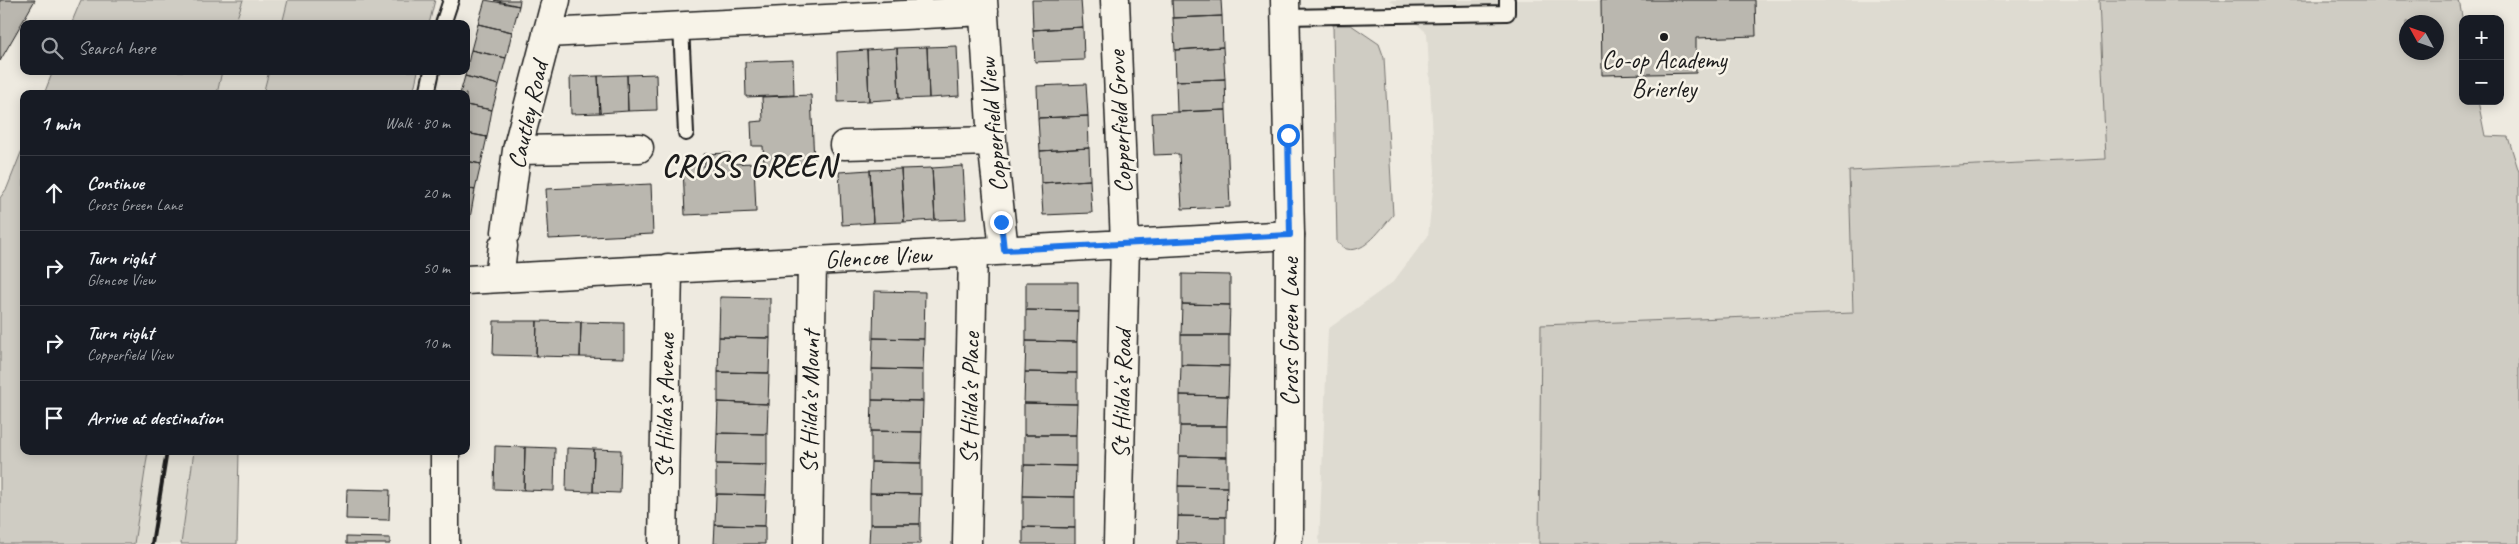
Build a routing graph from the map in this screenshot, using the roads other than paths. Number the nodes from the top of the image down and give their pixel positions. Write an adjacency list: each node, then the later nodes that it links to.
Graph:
1 (451, 0): 7 (lane)
2 (556, 0): 9 (street, Cautley Road)
3 (1115, 0): 18 (street, Copperfield Grove)
4 (1507, 0): 6 (lane)
5 (984, 6): 8 (street); 13 (street, Copperfield View)
6 (1285, 8): 17 (street, Cross Green Lane)
7 (444, 20)
8 (681, 26): 9 (street); 12 (lane)
9 (547, 33): 16 (street, Cautley Road)
10 (431, 75): 11 (lane)
11 (429, 90)
12 (686, 133)
13 (992, 141): 14 (street); 19 (street, Copperfield View)
14 (844, 145)
15 (639, 148): 16 (street)
16 (517, 150): 23 (street, Cautley Road)
17 (1290, 235): 18 (street, Glencoe View); 31 (street, Cross Green Lane)
18 (1125, 244): 19 (street, Glencoe View); 30 (street, St Hilda's Road)
19 (1004, 250): 20 (street, Glencoe View)
20 (973, 252): 21 (street, Glencoe View); 29 (street, St Hilda's Place)
21 (812, 261): 22 (street, Glencoe View); 28 (street, St Hilda's Mount)
22 (668, 268): 23 (street, Glencoe View); 27 (street, St Hilda's Avenue)
23 (499, 278): 24 (street, Glencoe View)
24 (470, 280)
25 (445, 455): 26 (street)
26 (445, 544)
27 (663, 544)
28 (808, 544)
29 (967, 544)
30 (1118, 544)
31 (1286, 544)

